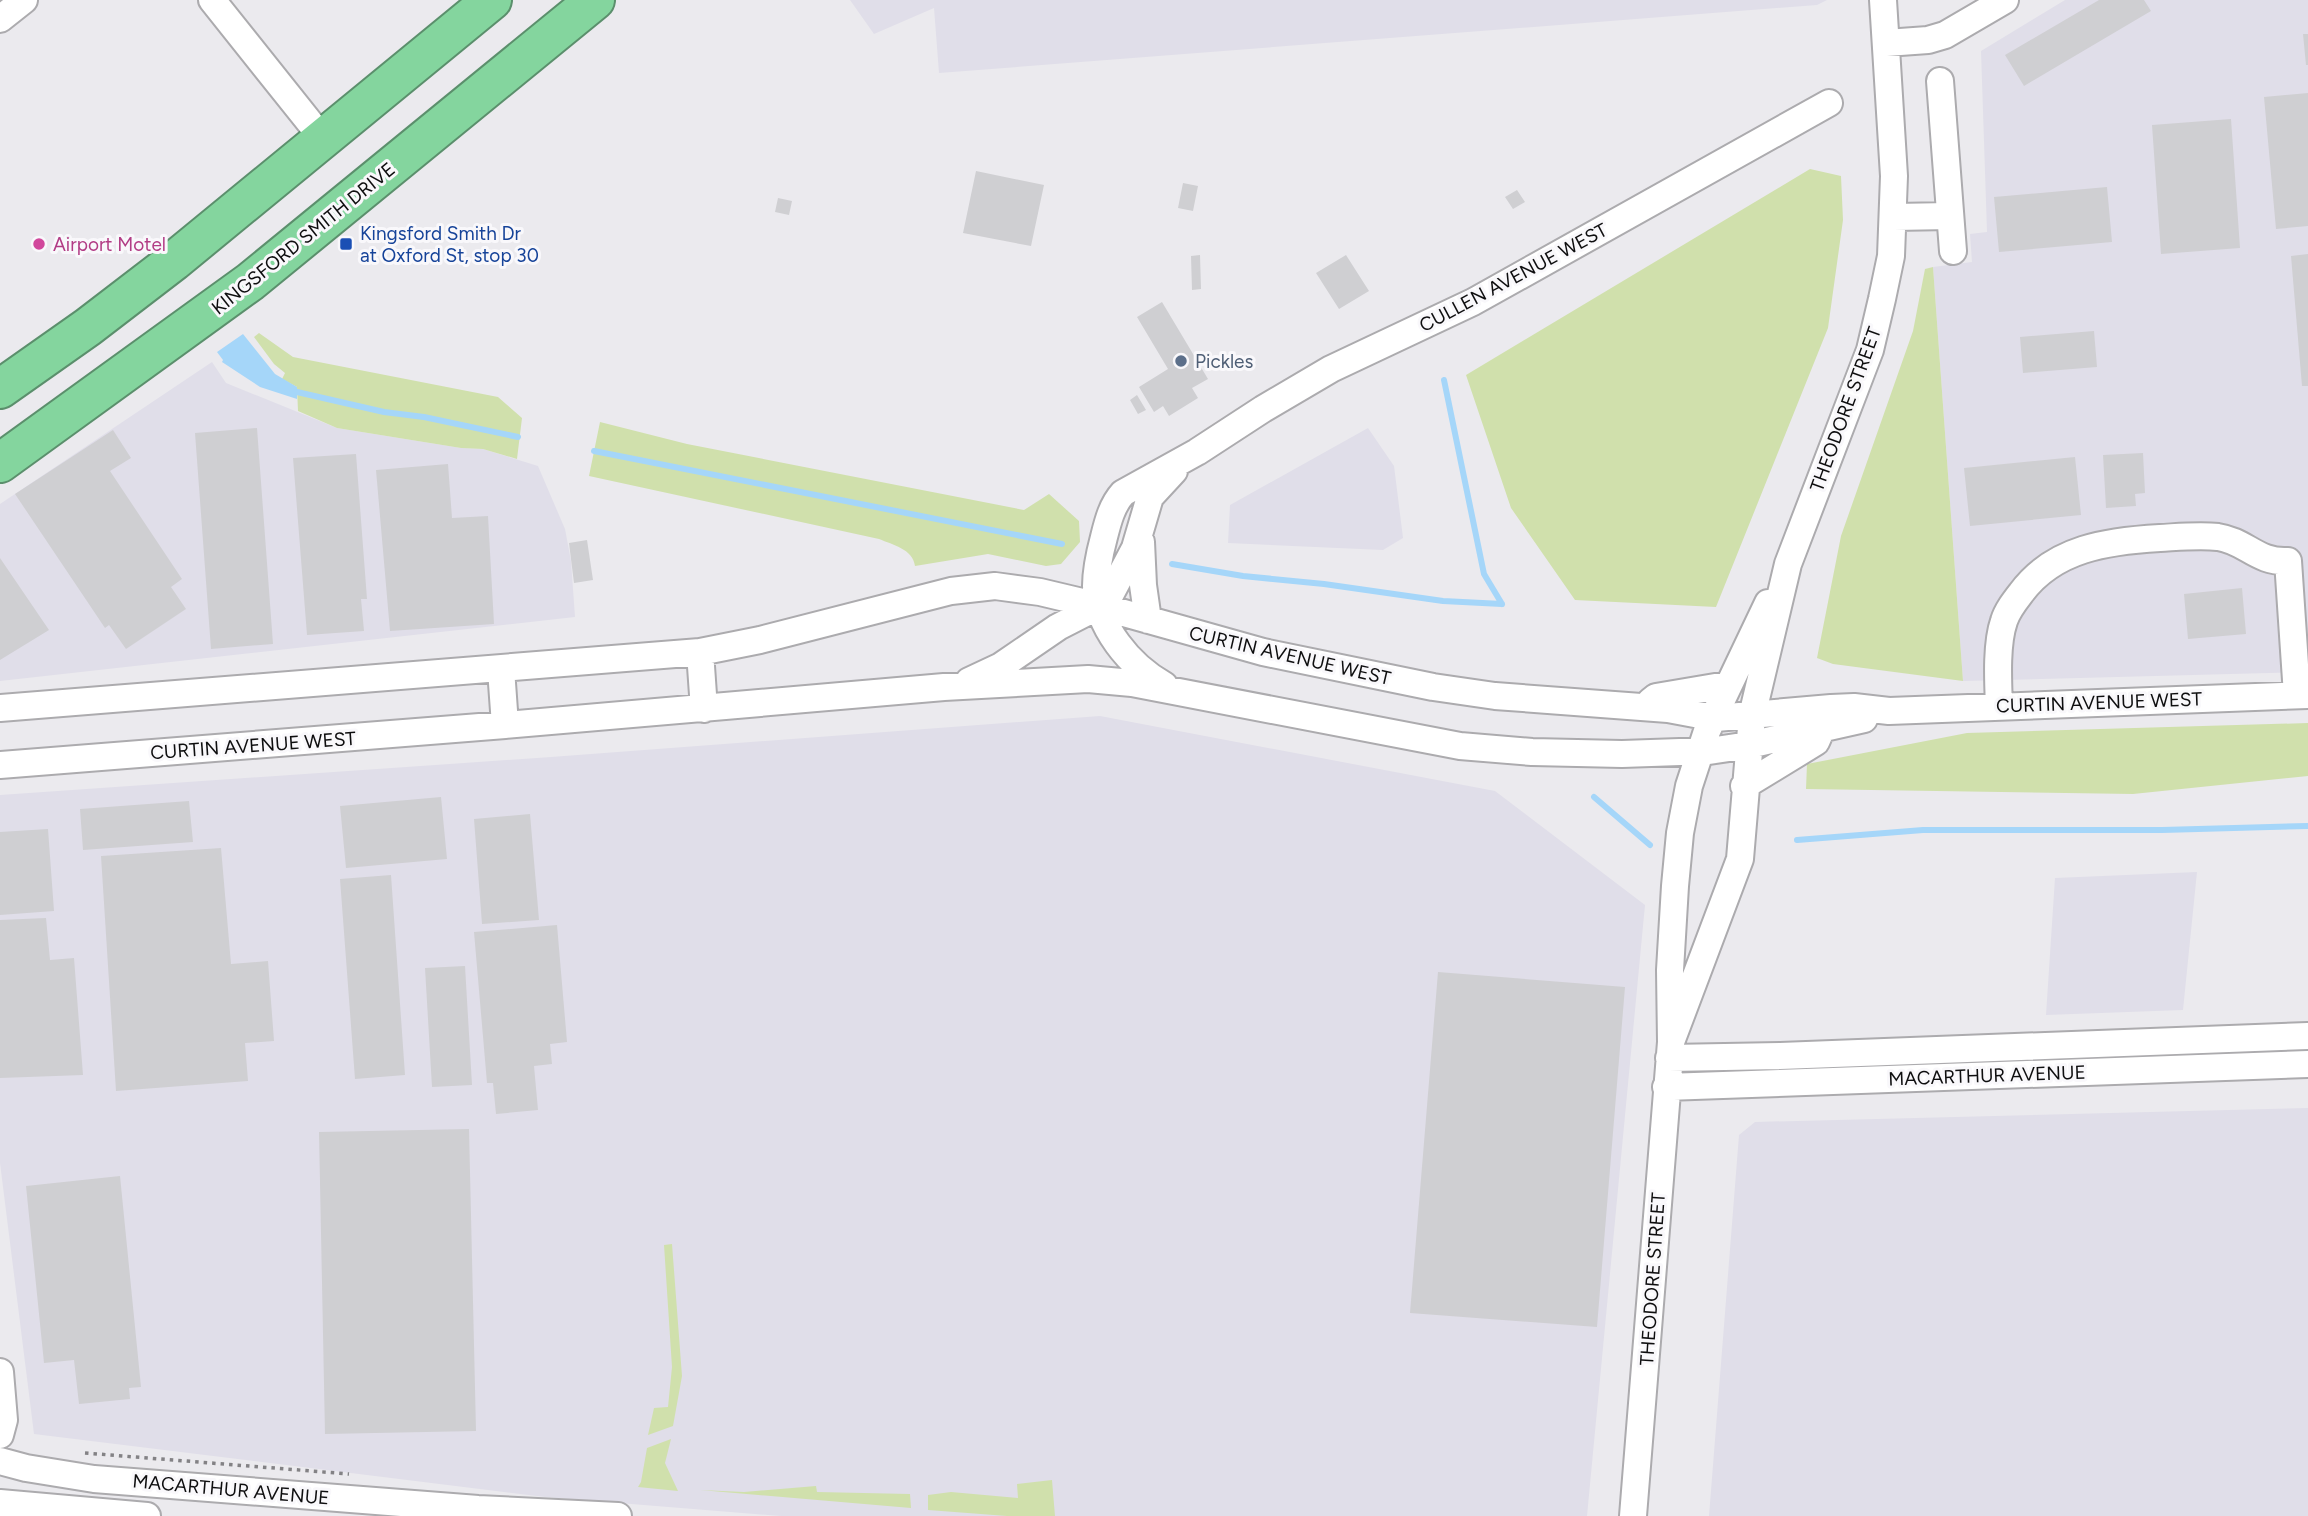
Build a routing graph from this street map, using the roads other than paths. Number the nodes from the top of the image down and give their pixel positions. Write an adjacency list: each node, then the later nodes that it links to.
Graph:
1 (24, 0): 7 (street)
2 (212, 0): 11 (street)
3 (492, 0): 11 (highway)
4 (595, 0): 17 (highway, KINGSFORD SMITH DRIVE)
5 (1883, 0): 8 (street, THEODORE STREET)
6 (2005, 0): 8 (street)
7 (0, 19)
8 (1886, 43): 13 (street, THEODORE STREET)
9 (1940, 80): 12 (street)
10 (1829, 103): 16 (street, CULLEN AVENUE WEST)
11 (323, 139): 15 (highway)
12 (1950, 216): 13 (street); 14 (street)
13 (1894, 217): 19 (street, THEODORE STREET)
14 (1953, 251)
15 (0, 389)
16 (1197, 453): 18 (street, CULLEN AVENUE WEST); 20 (street, CULLEN AVENUE WEST)
17 (0, 463)
18 (1144, 519): 20 (street, CULLEN AVENUE WEST); 21 (street)
19 (1788, 564): 24 (street, THEODORE STREET); 33 (street, THEODORE STREET)
20 (1099, 606): 21 (street, CURTIN AVENUE WEST); 22 (street, CURTIN AVENUE WEST); 25 (street, CULLEN AVENUE WEST); 26 (street, CULLEN AVENUE WEST)
21 (1148, 620): 30 (street, CURTIN AVENUE WEST)
22 (701, 652): 23 (street, CURTIN AVENUE WEST); 31 (street)
23 (501, 669): 29 (street, CURTIN AVENUE WEST); 35 (street)
24 (1727, 685): 30 (street); 34 (street, THEODORE STREET)
25 (944, 687): 26 (street, CURTIN AVENUE WEST); 31 (street, CURTIN AVENUE WEST)
26 (1180, 692): 38 (street, CURTIN AVENUE WEST)
27 (2302, 695): 28 (street, CURTIN AVENUE WEST); 28 (street)
28 (1999, 706): 32 (street, CURTIN AVENUE WEST)
29 (0, 708)
30 (1641, 708): 34 (street, CURTIN AVENUE WEST)
31 (704, 709): 35 (street, CURTIN AVENUE WEST)
32 (1889, 711): 33 (street, CURTIN AVENUE WEST); 36 (street, CURTIN AVENUE WEST)
33 (1752, 716): 34 (street, CURTIN AVENUE WEST); 37 (street, THEODORE STREET)
34 (1712, 718): 38 (street, THEODORE STREET)
35 (505, 725): 39 (street, CURTIN AVENUE WEST)
36 (1822, 728): 37 (street, CURTIN AVENUE WEST); 40 (street)
37 (1749, 745): 38 (street, CURTIN AVENUE WEST); 40 (street, THEODORE STREET)
38 (1699, 752): 42 (street, THEODORE STREET)
39 (0, 765)
40 (1744, 786): 42 (street, THEODORE STREET)
41 (2308, 1037): 42 (street, MACARTHUR AVENUE)
42 (1670, 1050): 44 (street, THEODORE STREET)
43 (2308, 1064): 44 (street, MACARTHUR AVENUE)
44 (1666, 1087): 54 (street, THEODORE STREET)
45 (0, 1372): 46 (street)
46 (0, 1436)
47 (0, 1461): 48 (street, MACARTHUR AVENUE)
48 (48, 1472): 50 (street); 51 (street, MACARTHUR AVENUE)
49 (0, 1503): 50 (street, MACARTHUR AVENUE)
50 (45, 1512): 52 (street, MACARTHUR AVENUE)
51 (589, 1515): 53 (street, MACARTHUR AVENUE)
52 (147, 1516)
53 (618, 1516)
54 (1633, 1516)

